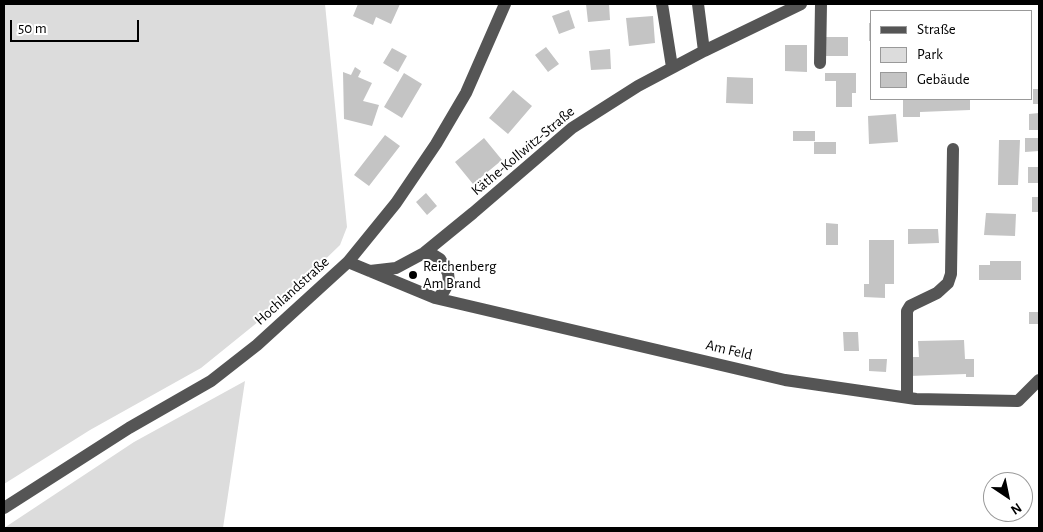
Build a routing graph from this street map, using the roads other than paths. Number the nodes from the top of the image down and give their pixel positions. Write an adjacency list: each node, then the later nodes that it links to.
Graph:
1 (505, 4): 12 (street, Hochlandstraße)
2 (662, 4): 9 (street)
3 (698, 4): 7 (street)
4 (802, 4): 6 (street, Käthe-Kollwitz-Straße)
5 (821, 4): 8 (street)
6 (789, 7): 7 (street, Käthe-Kollwitz-Straße)
7 (704, 51): 9 (street, Käthe-Kollwitz-Straße)
8 (820, 63)
9 (672, 68): 11 (street, Käthe-Kollwitz-Straße)
10 (953, 149): 16 (street)
11 (424, 253): 13 (street, Käthe-Kollwitz-Straße); 14 (street)
12 (348, 262): 13 (street); 17 (street, Hochlandstraße)
13 (368, 271): 14 (street, Am Feld)
14 (438, 298): 16 (street, Am Feld)
15 (1039, 380): 16 (street, Am Feld)
16 (907, 397)
17 (4, 508)

